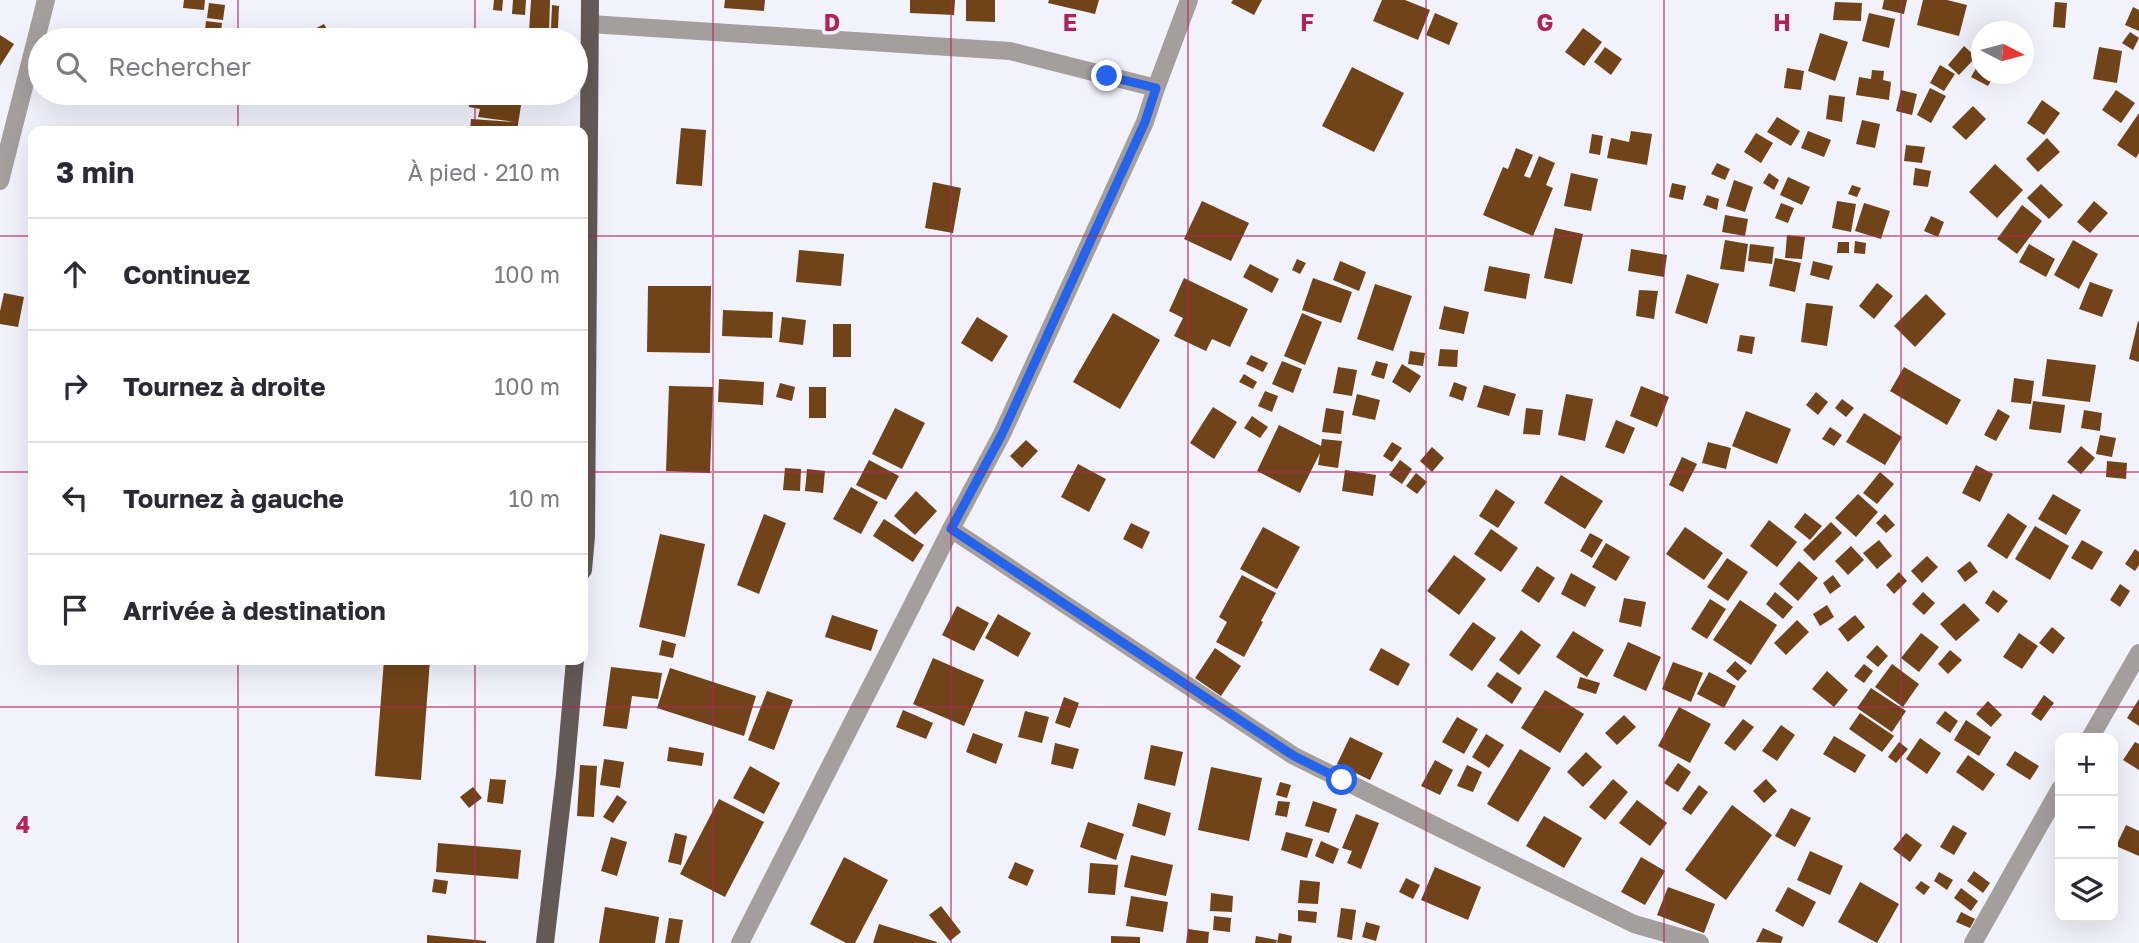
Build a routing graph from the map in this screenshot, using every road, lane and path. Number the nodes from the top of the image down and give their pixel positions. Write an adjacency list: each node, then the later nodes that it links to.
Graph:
1 (46, 0): 5 (street)
2 (590, 0): 4 (main road)
3 (1189, 0): 7 (street)
4 (590, 24): 7 (street); 9 (main road)
5 (39, 28)
6 (28, 71): 8 (street)
7 (1156, 88): 10 (street)
8 (0, 181)
9 (588, 280)
10 (951, 529): 16 (street); 17 (street)
11 (2139, 653): 13 (street)
12 (575, 665): 15 (main road)
13 (2093, 733)
14 (2056, 796): 18 (street)
15 (545, 943)
16 (740, 943)
17 (1700, 943)
18 (1973, 943)

